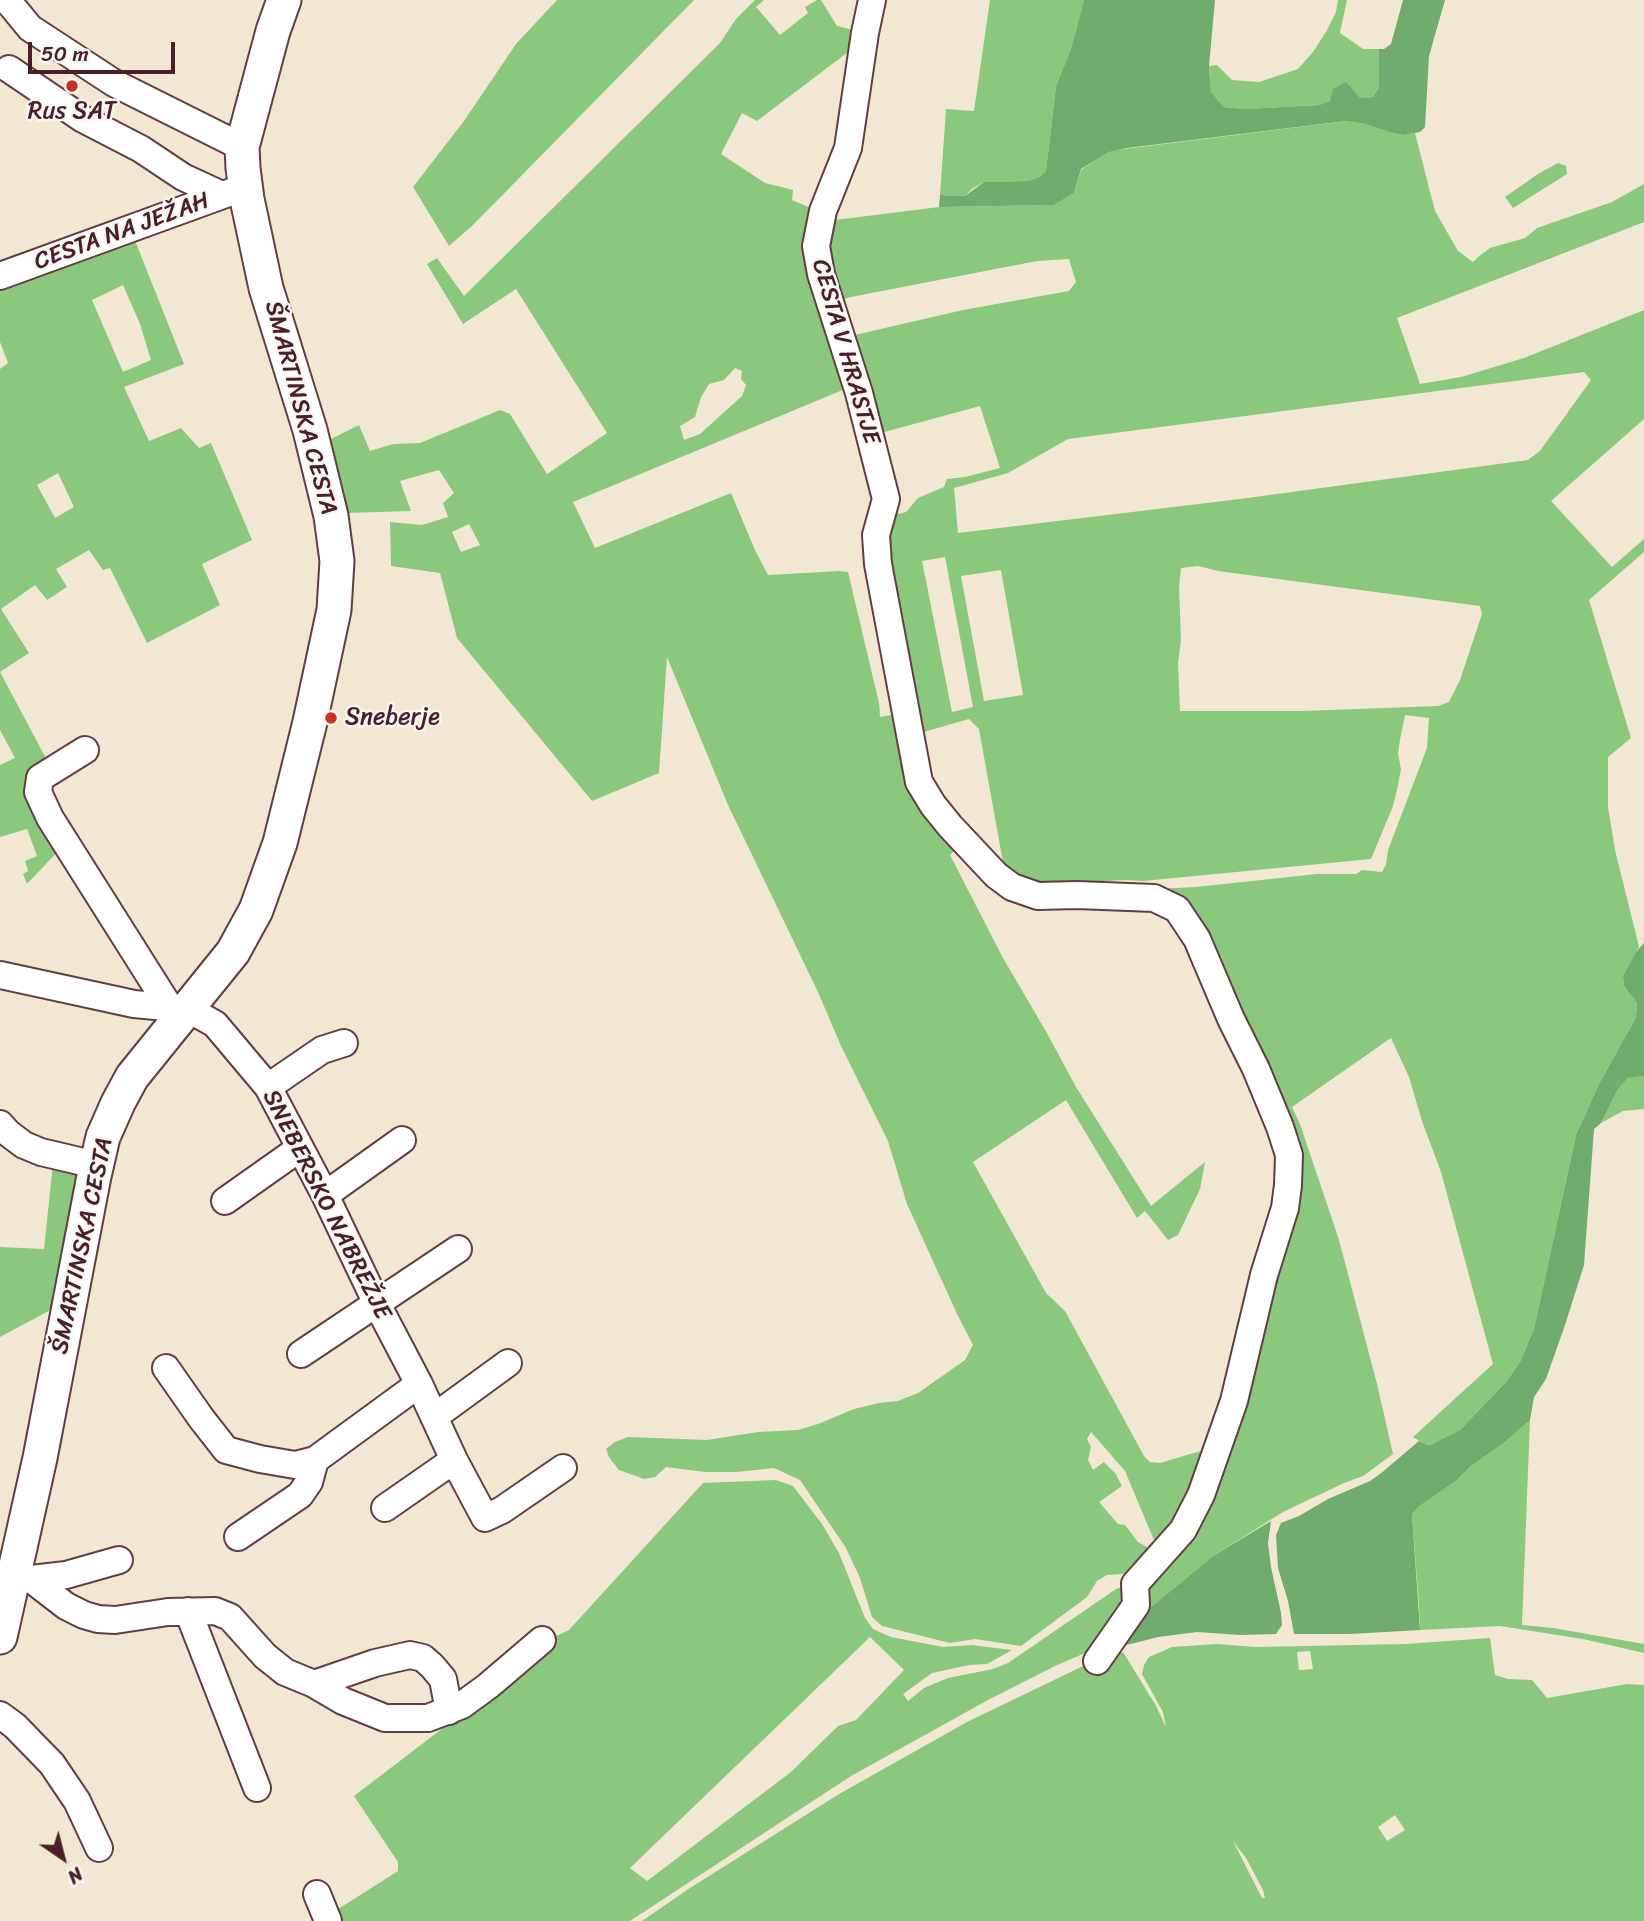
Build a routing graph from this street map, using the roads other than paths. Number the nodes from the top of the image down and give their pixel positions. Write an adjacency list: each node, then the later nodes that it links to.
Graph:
1 (7, 0): 5 (street)
2 (284, 0): 5 (main road, ŠMARTINSKA CESTA)
3 (872, 0): 36 (street, CESTA V HRASTJE)
4 (9, 69): 6 (street)
5 (242, 148): 6 (main road, ŠMARTINSKA CESTA)
6 (234, 191): 7 (street, CESTA NA JEŽAH); 10 (main road, ŠMARTINSKA CESTA)
7 (0, 276)
8 (85, 750): 10 (street)
9 (0, 975): 10 (street)
10 (179, 1009): 12 (street, SNEBERSKO NABREŽJE); 16 (main road, ŠMARTINSKA CESTA)
11 (344, 1043): 12 (street)
12 (268, 1087): 15 (street, SNEBERSKO NABREŽJE)
13 (0, 1124): 16 (street)
14 (402, 1140): 17 (street)
15 (300, 1148): 17 (street, SNEBERSKO NABREŽJE); 18 (street)
16 (96, 1165): 32 (main road, ŠMARTINSKA CESTA)
17 (325, 1195): 20 (street, SNEBERSKO NABREŽJE)
18 (225, 1201)
19 (458, 1249): 20 (street)
20 (377, 1304): 21 (street); 24 (street, SNEBERSKO NABREŽJE)
21 (301, 1354)
22 (508, 1363): 25 (street)
23 (166, 1368): 26 (street)
24 (419, 1384): 25 (street, SNEBERSKO NABREŽJE); 26 (street)
25 (434, 1417): 27 (street, SNEBERSKO NABREŽJE)
26 (315, 1460): 30 (street)
27 (454, 1460): 28 (street, SNEBERSKO NABREŽJE); 29 (street)
28 (563, 1468)
29 (385, 1508)
30 (238, 1537)
31 (119, 1560): 32 (street)
32 (23, 1576): 33 (street); 34 (main road, ŠMARTINSKA CESTA)
33 (188, 1611): 37 (street); 40 (street)
34 (0, 1637)
35 (542, 1640): 38 (street)
36 (1097, 1661)
37 (314, 1684): 38 (street); 38 (street)
38 (449, 1711)
39 (0, 1715): 41 (street)
40 (257, 1788)
41 (99, 1848)
42 (317, 1894): 43 (street)
43 (328, 1921)

